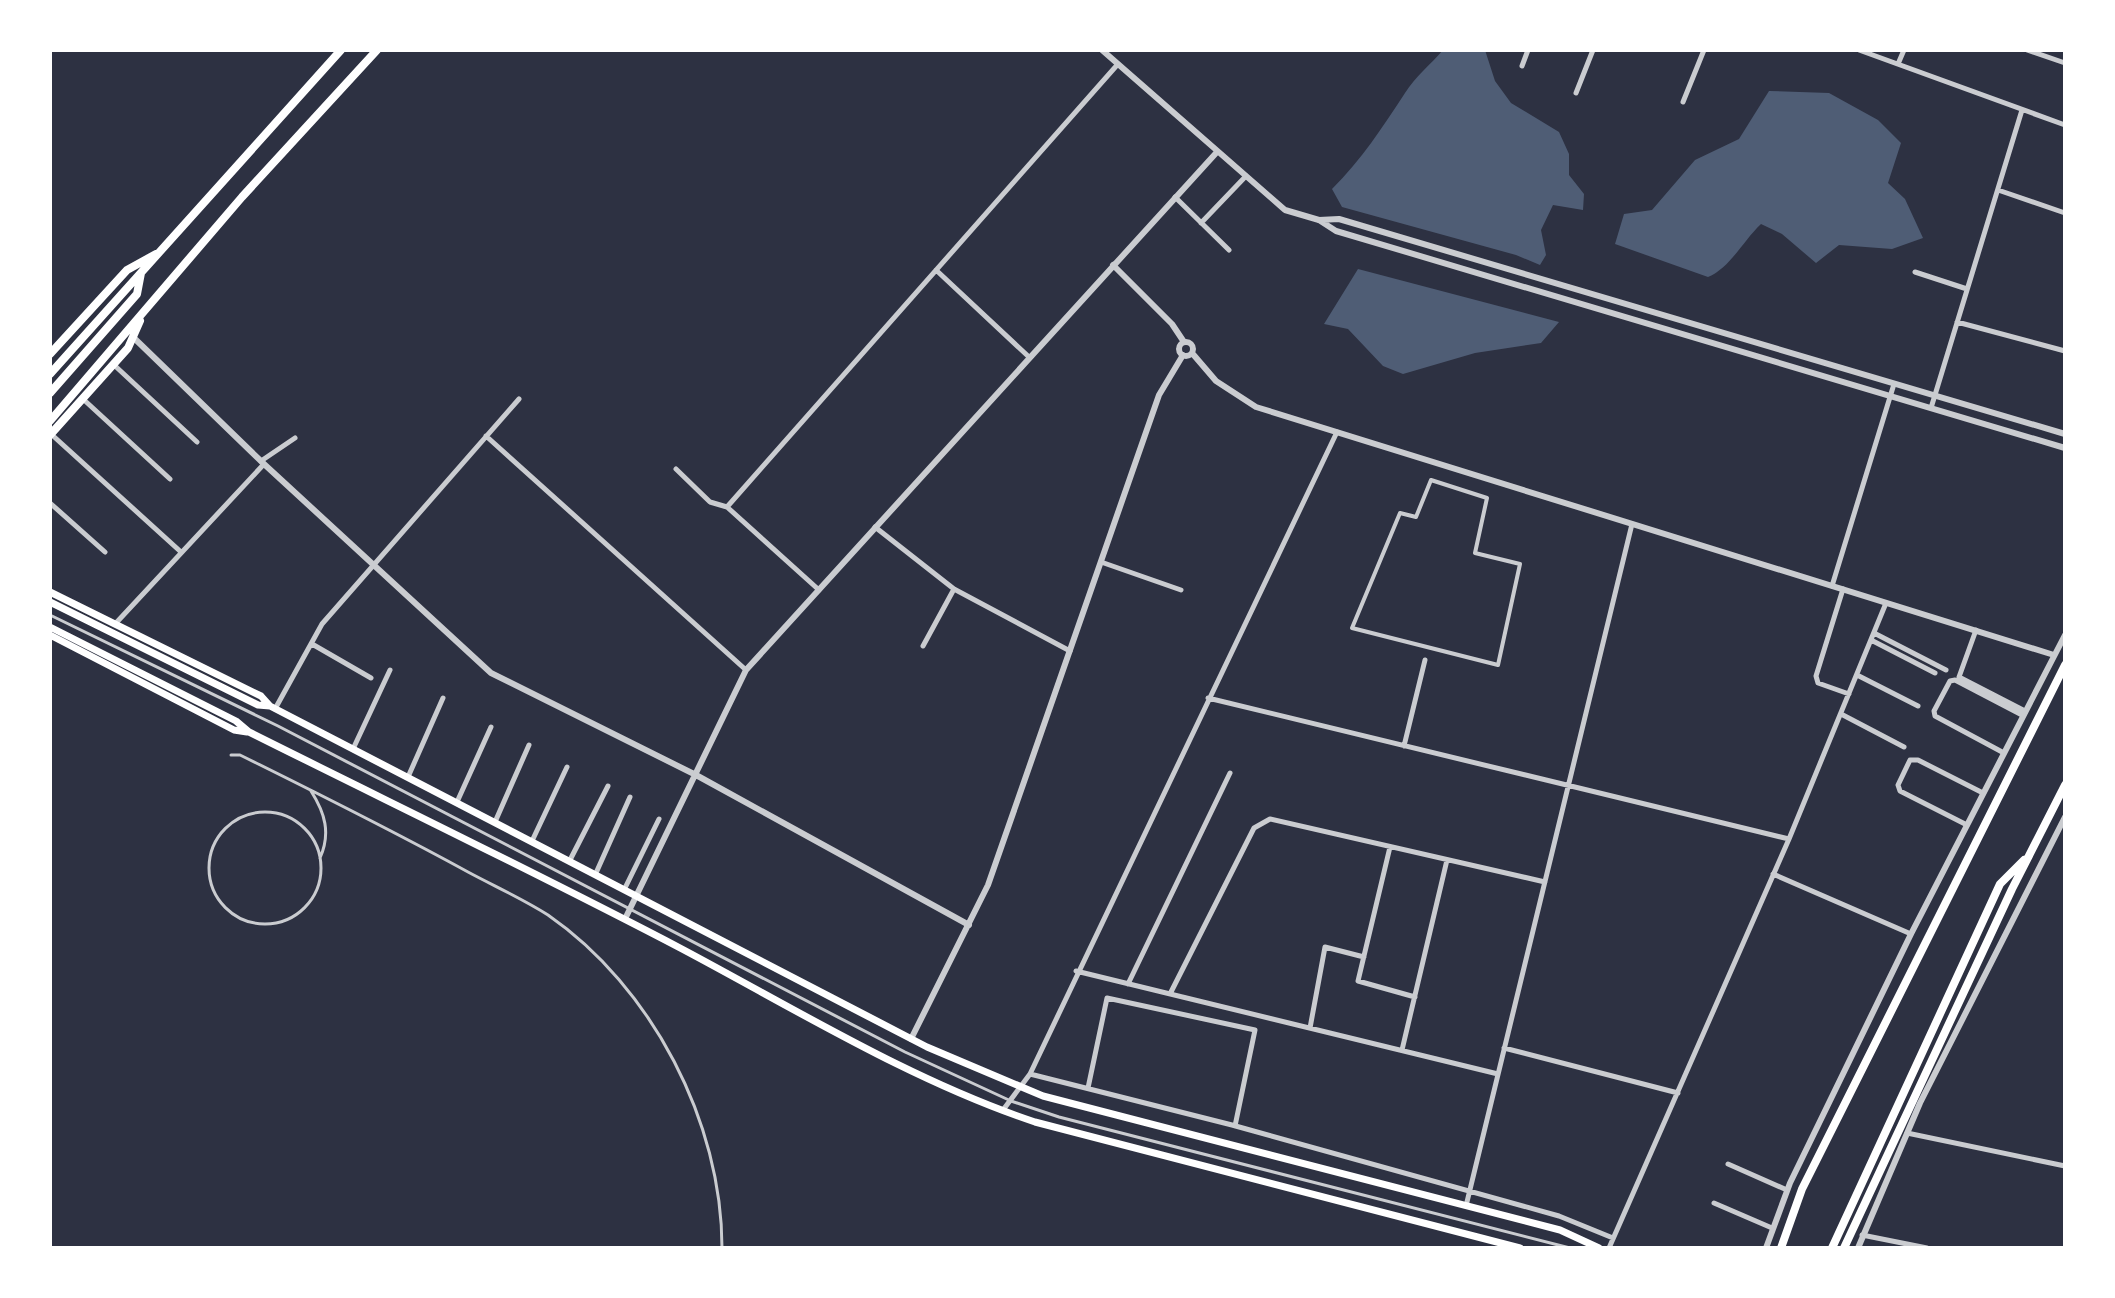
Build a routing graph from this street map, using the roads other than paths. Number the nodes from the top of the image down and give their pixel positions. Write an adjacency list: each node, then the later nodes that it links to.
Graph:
1 (341, 50): 26 (main road)
2 (377, 50): 32 (main road)
3 (1102, 50): 11 (street)
4 (1528, 50): 13 (street)
5 (1593, 50): 14 (street)
6 (1704, 50): 15 (street)
7 (1859, 50): 12 (street)
8 (1904, 50): 12 (street)
9 (2027, 50): 10 (street)
10 (2065, 63)
11 (1118, 64): 18 (street); 28 (street)
12 (1898, 64): 16 (street)
13 (1522, 66)
14 (1576, 93)
15 (1683, 102)
16 (2022, 110): 17 (street); 20 (street)
17 (2065, 125)
18 (1217, 152): 19 (street); 21 (street)
19 (1246, 176): 23 (street); 24 (street)
20 (1998, 190): 22 (street); 31 (street)
21 (1175, 197): 24 (street); 27 (street)
22 (2065, 213)
23 (1319, 220): 43 (street); 45 (street)
24 (1201, 223): 25 (street)
25 (1229, 250)
26 (160, 252): 30 (main road); 38 (main road)
27 (1113, 265): 35 (street); 40 (street)
28 (936, 270): 40 (street); 63 (street)
29 (1915, 272): 31 (street)
30 (142, 273): 42 (main road); 44 (main road)
31 (1967, 289): 33 (street)
32 (144, 312): 34 (main road); 50 (main road)
33 (1957, 322): 36 (street); 46 (street)
34 (134, 338): 41 (main road); 58 (street)
35 (1184, 342): 37 (street); 39 (street)
36 (2065, 351)
37 (1192, 353): 39 (street); 51 (street)
38 (50, 354)
39 (1183, 355): 68 (street)
40 (1029, 357): 65 (street)
41 (113, 364): 47 (main road); 56 (street)
42 (50, 374)
43 (1894, 384): 45 (street); 46 (street)
44 (50, 393)
45 (1890, 396): 49 (street); 70 (street)
46 (1934, 396): 49 (street); 53 (street)
47 (83, 398): 52 (main road); 60 (street)
48 (519, 399): 54 (street)
49 (1931, 408): 57 (street)
50 (50, 421)
51 (1337, 432): 64 (street); 99 (street)
52 (50, 434): 67 (street)
53 (2065, 434)
54 (486, 436): 69 (street); 92 (street)
55 (295, 438): 58 (street)
56 (197, 442)
57 (2065, 448)
58 (263, 463): 67 (street); 69 (street)
59 (676, 469): 63 (street)
60 (170, 479)
61 (1431, 480): 61 (street)
62 (50, 503): 66 (street)
63 (727, 507): 73 (street)
64 (1632, 524): 70 (street); 118 (street)
65 (875, 527): 71 (street); 73 (street)
66 (105, 552)
67 (181, 552): 79 (street)
68 (1101, 562): 74 (street); 87 (street)
69 (375, 565): 85 (street); 114 (street)
70 (1832, 586): 72 (street)
71 (954, 589): 86 (street); 87 (street)
72 (1843, 589): 77 (street); 97 (street)
73 (819, 590): 92 (street)
74 (1181, 590)
75 (50, 592): 79 (main road)
76 (50, 602): 101 (main road)
77 (1886, 603): 81 (street); 84 (street)
78 (50, 615): 139 (lane)
79 (116, 623): 101 (main road)
80 (50, 627): 105 (main road)
81 (1976, 630): 88 (street); 102 (street)
82 (50, 635): 105 (main road)
83 (2065, 635): 88 (street)
84 (1872, 637): 93 (street); 94 (street); 95 (street)
85 (312, 644): 96 (street); 101 (street)
86 (923, 646)
87 (1070, 651): 141 (street)
88 (2054, 655): 102 (street)
89 (1425, 660): 107 (street)
90 (2065, 665): 177 (main road)
91 (390, 670): 109 (street)
92 (746, 670): 114 (street)
93 (1946, 670)
94 (1935, 673)
95 (1857, 675): 97 (street); 100 (street)
96 (371, 678)
97 (1849, 694): 103 (street)
98 (443, 698): 115 (street)
99 (1208, 698): 107 (street); 144 (street)
100 (1918, 706)
101 (273, 708): 109 (main road)
102 (2024, 713): 110 (street); 110 (street)
103 (1841, 714): 108 (street); 127 (street)
104 (491, 727): 122 (street)
105 (249, 732): 140 (main road)
106 (529, 745): 125 (street)
107 (1404, 746): 118 (street)
108 (1904, 747)
109 (353, 749): 115 (main road)
110 (2004, 753): 120 (street)
111 (231, 755): 119 (lane)
112 (567, 767): 128 (street)
113 (1230, 773): 145 (street)
114 (696, 775): 138 (street); 141 (street)
115 (408, 777): 122 (main road)
116 (2065, 785): 130 (main road)
117 (608, 786): 132 (street)
118 (1568, 786): 127 (street); 136 (street)
119 (310, 790): 131 (lane); 171 (lane)
120 (1983, 793): 126 (street); 126 (street)
121 (630, 797): 134 (street)
122 (457, 802): 125 (main road)
123 (2065, 817): 160 (street)
124 (659, 819): 137 (street)
125 (495, 822): 128 (main road)
126 (1967, 825): 142 (street)
127 (1789, 839): 135 (street)
128 (532, 841): 132 (main road)
129 (1390, 847): 133 (street); 143 (street); 146 (street)
130 (2030, 854): 168 (main road); 178 (main road)
131 (320, 858): 131 (lane)
132 (570, 860): 134 (main road)
133 (1447, 860): 136 (street); 147 (street)
134 (596, 873): 137 (main road)
135 (1773, 874): 142 (street); 156 (street)
136 (1545, 882): 150 (street)
137 (625, 888): 138 (main road)
138 (637, 894): 139 (street); 149 (main road)
139 (630, 908): 140 (street); 157 (lane)
140 (625, 919): 158 (main road)
141 (969, 925): 149 (street)
142 (1911, 934): 163 (street)
143 (1364, 957): 147 (street); 148 (street)
144 (1076, 971): 145 (street); 152 (street)
145 (1128, 984): 146 (street)
146 (1170, 994): 148 (street)
147 (1415, 997): 151 (street)
148 (1310, 1028): 151 (street)
149 (911, 1039): 155 (main road)
150 (1504, 1048): 153 (street); 156 (street)
151 (1402, 1050): 153 (street)
152 (1030, 1074): 154 (street); 155 (street)
153 (1498, 1074): 164 (street)
154 (1088, 1088): 159 (street); 159 (street)
155 (1021, 1089): 157 (street); 166 (main road)
156 (1678, 1093): 170 (street)
157 (1011, 1101): 158 (street); 173 (lane)
158 (1003, 1111): 172 (main road)
159 (1235, 1126): 164 (street)
160 (1907, 1133): 162 (street); 169 (street)
161 (1728, 1164): 163 (street)
162 (2065, 1166)
163 (1787, 1190): 167 (street)
164 (1470, 1193): 166 (street); 170 (street)
165 (1714, 1203): 167 (street)
166 (1466, 1206): 174 (main road)
167 (1772, 1228): 176 (street)
168 (1850, 1232): 169 (main road); 179 (main road)
169 (1862, 1235): 180 (street); 181 (street)
170 (1613, 1238): 175 (street)
171 (722, 1248)
172 (1520, 1248)
173 (1570, 1248)
174 (1599, 1248)
175 (1609, 1248)
176 (1766, 1248)
177 (1781, 1248)
178 (1832, 1248)
179 (1844, 1248)
180 (1858, 1248)
181 (1927, 1248)

